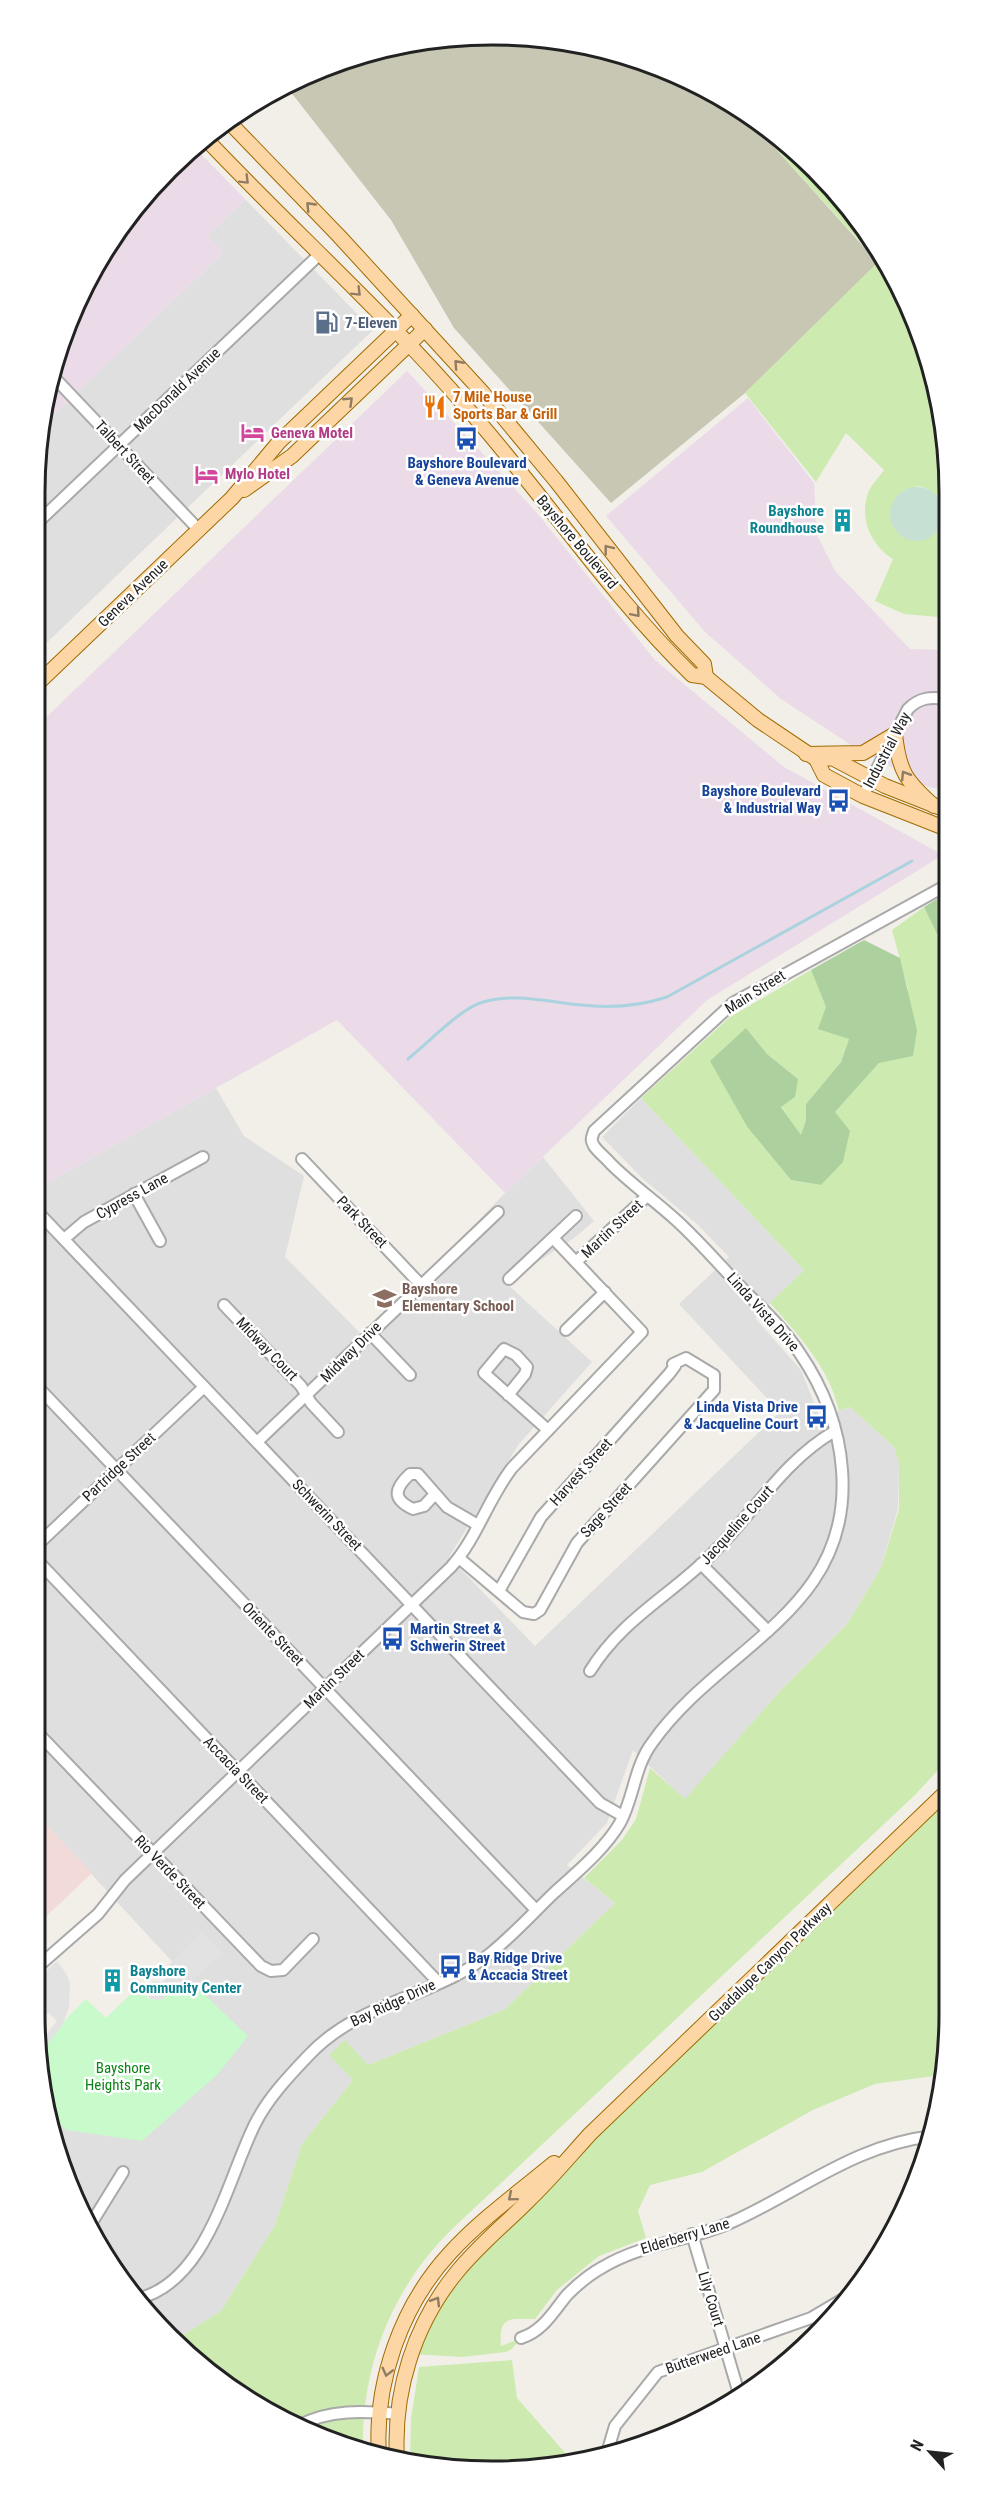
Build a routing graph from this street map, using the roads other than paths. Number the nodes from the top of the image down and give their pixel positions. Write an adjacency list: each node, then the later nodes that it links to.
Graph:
1 (234, 127): 4 (main road, Bayshore Boulevard, one-way to 1)
2 (211, 144): 3 (main road, Bayshore Boulevard, one-way to 3)
3 (320, 254): 6 (main road, Bayshore Boulevard, one-way to 6); 9 (street, MacDonald Avenue)
4 (412, 315): 5 (main road, Bayshore Boulevard); 6 (main road, Geneva Avenue)
5 (425, 329): 7 (main road, Geneva Avenue); 14 (main road, Bayshore Boulevard, one-way to 5)
6 (395, 330): 7 (main road, Bayshore Boulevard); 10 (main road, Geneva Avenue)
7 (409, 344): 10 (main road, Geneva Avenue, one-way to 7); 14 (main road, Bayshore Boulevard, one-way to 14)
8 (59, 382): 9 (street, Talbert Street)
9 (119, 446): 11 (street, MacDonald Avenue); 12 (street, Talbert Street)
10 (232, 498): 12 (main road, Geneva Avenue)
11 (45, 516)
12 (199, 530): 13 (main road, Geneva Avenue)
13 (45, 677)
14 (706, 677): 17 (main road, Bayshore Boulevard)
15 (939, 699): 16 (street, Industrial Way)
16 (895, 734): 17 (main road); 18 (street, Industrial Way); 20 (main road, one-way to 16)
17 (811, 756): 18 (main road, Bayshore Boulevard); 19 (main road, Bayshore Boulevard)
18 (871, 780): 19 (street, Industrial Way); 21 (main road, Bayshore Boulevard)
19 (863, 796): 22 (main road, Bayshore Boulevard)
20 (939, 807)
21 (939, 808)
22 (939, 828)
23 (939, 889): 24 (street, Main Street)
24 (592, 1138): 28 (street, Linda Vista Drive)
25 (202, 1157): 27 (street, Cypress Lane)
26 (302, 1159): 37 (street, Park Street)
27 (134, 1194): 33 (street, Cypress Lane); 34 (street)
28 (646, 1197): 35 (street, Martin Street); 49 (street, Linda Vista Drive)
29 (498, 1212): 37 (street, Midway Drive)
30 (576, 1216): 32 (street)
31 (45, 1219): 33 (street, Schwerin Street)
32 (553, 1238): 35 (street, Martin Street); 36 (street)
33 (64, 1239): 44 (street, Schwerin Street)
34 (160, 1241)
35 (577, 1261): 38 (street, Martin Street)
36 (509, 1279)
37 (421, 1285): 41 (street, Midway Drive)
38 (605, 1292): 40 (street); 48 (street, Martin Street)
39 (224, 1305): 46 (street, Midway Court)
40 (566, 1330)
41 (370, 1333): 43 (street); 46 (street, Midway Drive)
42 (674, 1364): 59 (street, Harvest Street); 59 (street, Sage Street)
43 (410, 1375)
44 (204, 1387): 51 (street, Schwerin Street); 52 (street, Partridge Street)
45 (45, 1395): 52 (street, Oriente Street)
46 (307, 1395): 50 (street, Midway Court); 51 (street, Midway Drive)
47 (508, 1395): 48 (street)
48 (548, 1430): 54 (street, Martin Street)
49 (835, 1431): 57 (street, Jacqueline Court); 61 (street, Linda Vista Drive)
50 (338, 1432)
51 (257, 1442): 60 (street, Schwerin Street)
52 (117, 1470): 55 (street, Partridge Street); 63 (street, Oriente Street)
53 (435, 1494): 54 (street)
54 (478, 1525): 56 (street, Martin Street)
55 (45, 1538)
56 (459, 1558): 59 (street, Sage Street); 60 (street, Martin Street)
57 (701, 1564): 61 (street); 62 (street, Jacqueline Court)
58 (45, 1569): 65 (street, Accacia Street)
59 (499, 1592)
60 (412, 1605): 63 (street, Martin Street); 67 (street, Schwerin Street)
61 (768, 1631): 67 (street, Linda Vista Drive)
62 (590, 1671)
63 (325, 1688): 65 (street, Martin Street); 69 (street, Oriente Street)
64 (45, 1741): 68 (street, Rio Verde Street)
65 (238, 1771): 68 (street, Martin Street); 72 (street, Accacia Street)
66 (939, 1799): 73 (main road, Guadalupe Canyon Parkway)
67 (623, 1816): 69 (street, Bay Ridge Drive)
68 (153, 1854): 70 (street, Rio Verde Street); 71 (street, Martin Street)
69 (536, 1910): 72 (street, Bay Ridge Drive)
70 (313, 1939)
71 (45, 1960)
72 (438, 1982): 78 (street, Bay Ridge Drive)
73 (590, 2134): 83 (main road, Guadalupe Canyon Parkway, one-way to 83); 84 (main road, Guadalupe Canyon Parkway, one-way to 73)
74 (921, 2138): 77 (street, Elderberry Lane)
75 (123, 2172): 76 (street)
76 (94, 2218)
77 (692, 2235): 80 (street, Elderberry Lane); 81 (street, Lily Court)
78 (146, 2296)
79 (830, 2307): 81 (street, Butterweed Lane)
80 (521, 2338)
81 (726, 2349): 82 (street, Lily Court); 86 (street, Butterweed Lane)
82 (737, 2388)
83 (380, 2412): 84 (street); 85 (street); 87 (main road, Guadalupe Canyon Parkway)
84 (398, 2414): 88 (main road, Guadalupe Canyon Parkway)
85 (308, 2421)
86 (609, 2446)
87 (379, 2447)
88 (397, 2450)

